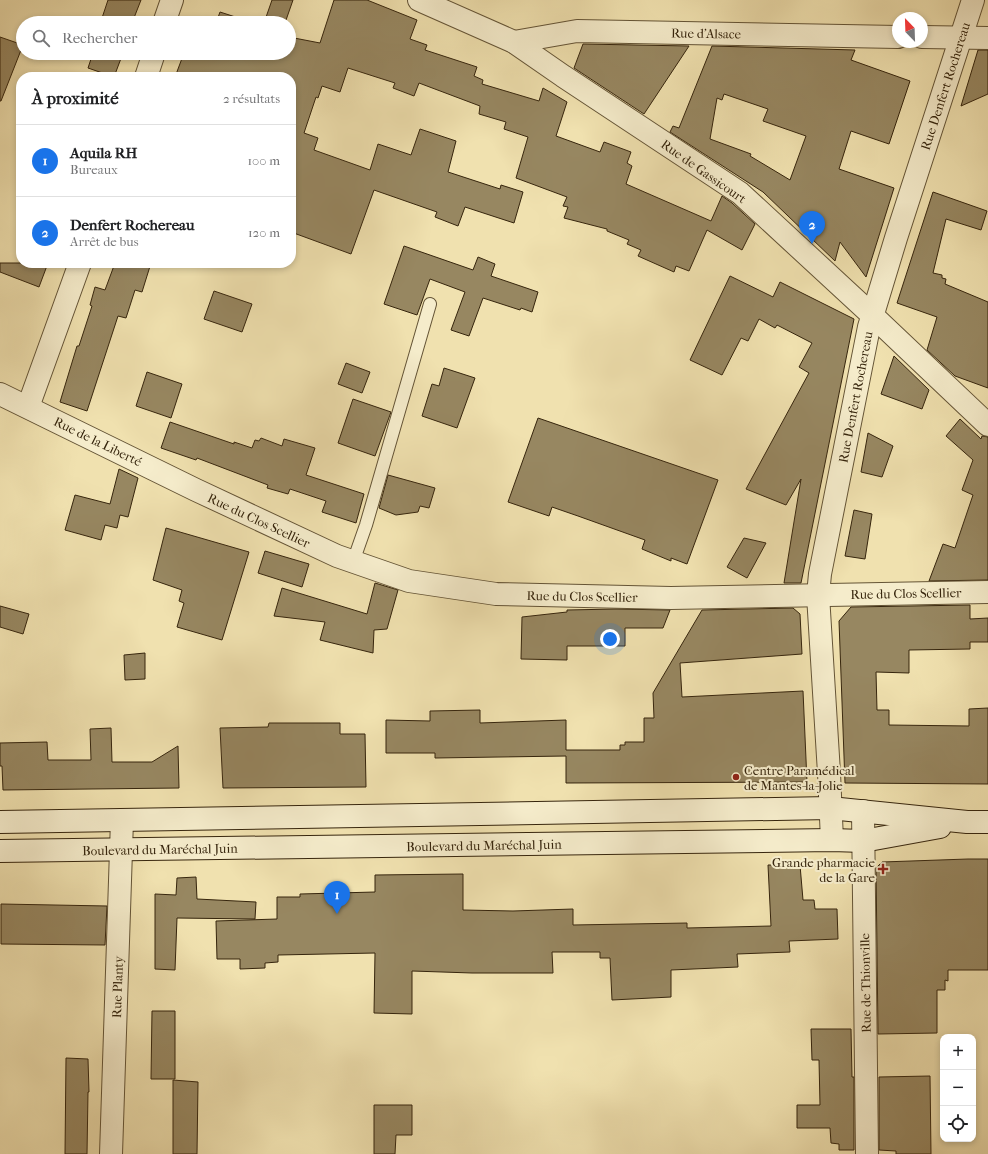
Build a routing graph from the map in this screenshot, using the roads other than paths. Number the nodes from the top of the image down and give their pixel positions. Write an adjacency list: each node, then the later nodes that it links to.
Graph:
1 (172, 0): 4 (street)
2 (419, 0): 9 (street, Rue de Gassicourt)
3 (973, 0): 7 (street, Rue Denfert Rochereau)
4 (166, 16)
5 (892, 37): 9 (street, Rue d'Alsace)
6 (928, 38): 7 (street)
7 (961, 38): 8 (street); 14 (street, Rue Denfert Rochereau)
8 (988, 38)
9 (514, 42): 14 (street, Rue de Gassicourt)
10 (152, 60): 11 (street)
11 (148, 72)
12 (78, 268): 16 (street)
13 (430, 304): 19 (lane)
14 (872, 315): 17 (street, Rue de Gassicourt); 21 (street, Rue Denfert Rochereau)
15 (0, 394): 16 (street, Rue de la Liberté)
16 (28, 407): 18 (street, Rue de la Liberté)
17 (988, 425)
18 (196, 490): 19 (street, Rue du Clos Scellier)
19 (353, 562): 21 (street, Rue du Clos Scellier)
20 (988, 592): 21 (street, Rue du Clos Scellier)
21 (818, 595): 22 (street, Rue Denfert Rochereau)
22 (830, 808): 23 (street, Boulevard du Maréchal Juin); 24 (street, Boulevard du Maréchal Juin); 27 (street, Rue Denfert Rochereau)
23 (863, 811): 26 (street, Boulevard du Maréchal Juin); 28 (street, Rue de Thionville)
24 (122, 820): 25 (street, Boulevard du Maréchal Juin); 29 (street, Rue Planty)
25 (0, 822)
26 (978, 822): 28 (street, Boulevard du Maréchal Juin)
27 (832, 840): 28 (street, Boulevard du Maréchal Juin); 29 (street, Boulevard du Maréchal Juin)
28 (863, 841): 32 (street, Rue de Thionville)
29 (122, 850): 30 (street, Boulevard du Maréchal Juin); 31 (street, Rue Planty)
30 (0, 851)
31 (111, 1154)
32 (867, 1154)

